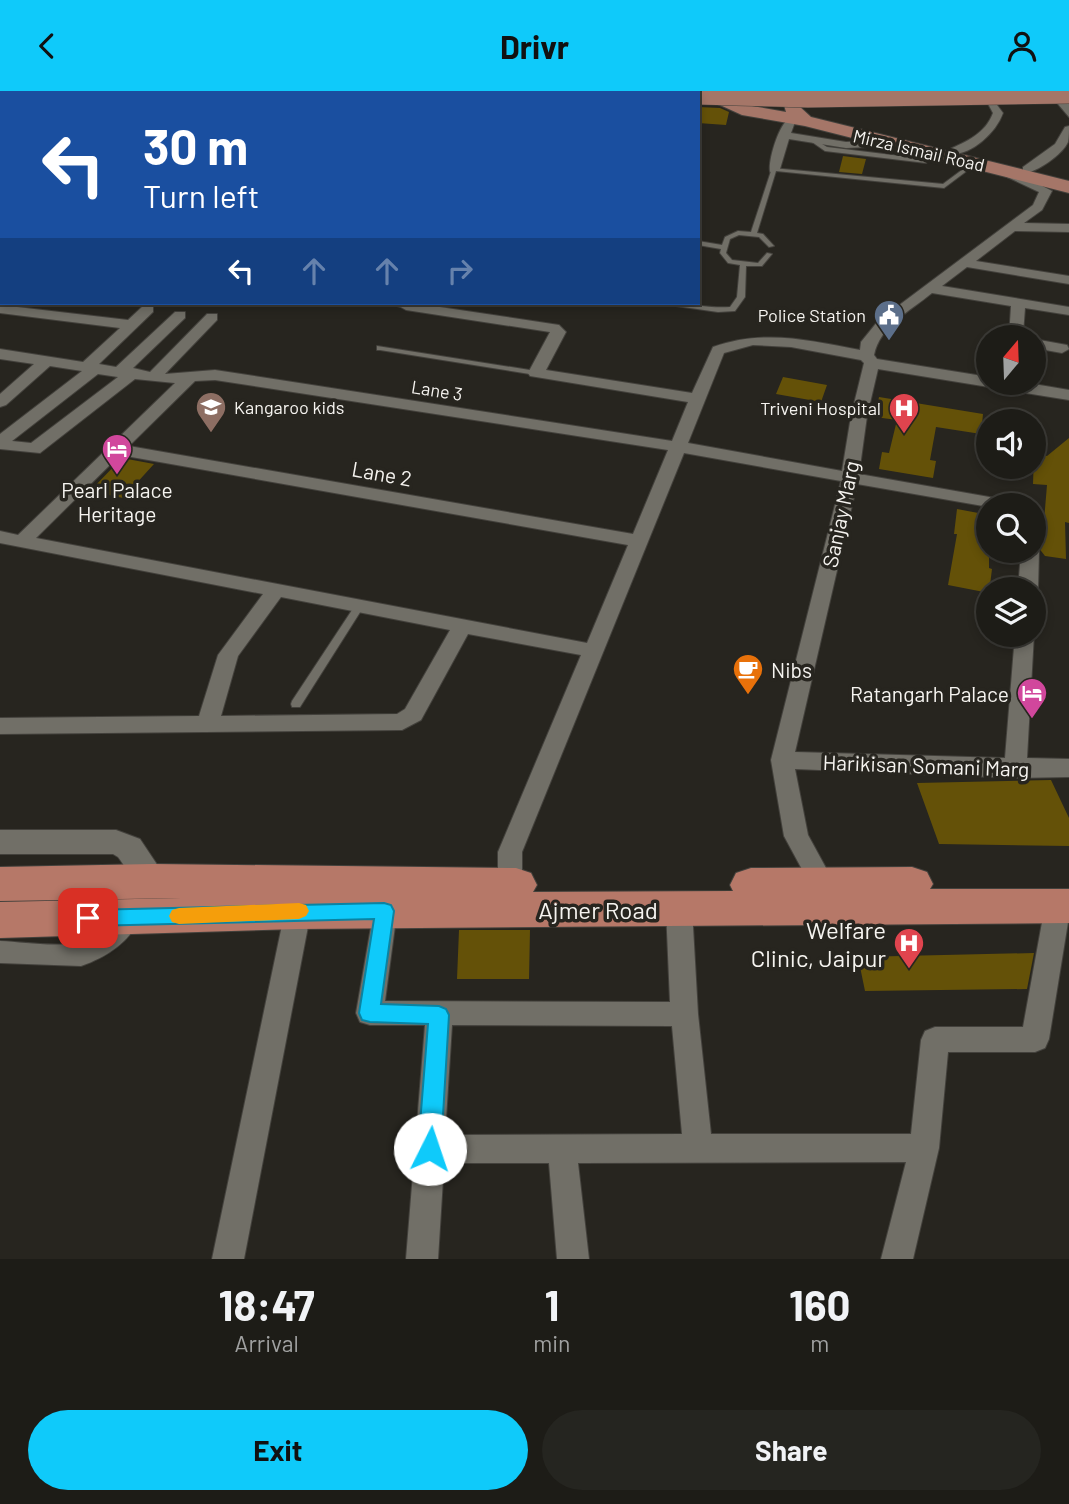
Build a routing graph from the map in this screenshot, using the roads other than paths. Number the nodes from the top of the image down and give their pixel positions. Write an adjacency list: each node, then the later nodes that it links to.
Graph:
1 (923, 91): 2 (main road, bridge)
2 (711, 96): 6 (main road)
3 (700, 97): 4 (main road, bridge)
4 (1064, 99): 5 (main road)
5 (991, 100): 6 (main road); 11 (street)
6 (794, 109): 7 (main road, Mirza Ismail Road); 9 (street); 11 (main road, Mirza Ismail Road); 13 (street)
7 (833, 129): 9 (street); 10 (main road, Mirza Ismail Road)
8 (1069, 129): 14 (street)
9 (814, 141): 10 (street); 11 (lane)
10 (892, 143): 11 (main road, Mirza Ismail Road)
11 (944, 153): 12 (main road, Mirza Ismail Road); 14 (main road, Mirza Ismail Road)
12 (974, 163): 13 (lane); 15 (main road, Mirza Ismail Road)
13 (774, 169): 20 (lane)
14 (1027, 170): 16 (main road, Mirza Ismail Road)
15 (1005, 171): 17 (main road, Mirza Ismail Road); 18 (street, Sanjay Marg)
16 (1069, 180)
17 (1069, 187)
18 (1011, 227): 19 (street); 23 (street, Sanjay Marg)
19 (1069, 228)
20 (754, 233): 22 (lane); 24 (lane)
21 (700, 243): 22 (lane)
22 (724, 247): 24 (lane)
23 (965, 263): 25 (street); 26 (street, Sanjay Marg)
24 (743, 265): 29 (lane)
25 (1069, 280)
26 (931, 289): 27 (street); 42 (street, Sanjay Marg)
27 (1018, 303): 33 (street); 37 (street)
28 (400, 305): 30 (lane)
29 (683, 305)
30 (406, 306): 46 (street)
31 (0, 309): 36 (street)
32 (148, 309): 36 (street)
33 (1069, 311)
34 (180, 316): 45 (street)
35 (212, 317): 47 (street)
36 (132, 325): 44 (street)
37 (1018, 325)
38 (1046, 345): 40 (street)
39 (380, 348): 46 (lane)
40 (1062, 348)
41 (3, 358): 43 (street, Lane 3)
42 (869, 359): 49 (street); 52 (street); 57 (street, Sanjay Marg)
43 (47, 361): 44 (street, Lane 3); 53 (street)
44 (91, 367): 45 (street, Lane 3); 54 (street)
45 (127, 372): 47 (street, Lane 3); 54 (street)
46 (536, 373): 52 (street)
47 (154, 377): 48 (street, Lane 3)
48 (190, 377): 55 (street, Lane 3); 56 (street)
49 (976, 380)
50 (1046, 391): 51 (street)
51 (1069, 395)
52 (699, 398): 55 (street)
53 (0, 402)
54 (0, 443)
55 (679, 447): 57 (street, Lane 3); 61 (street)
56 (116, 449): 60 (street); 61 (street, Lane 2)
57 (850, 478): 58 (street, Lane 3); 70 (street, Sanjay Marg)
58 (976, 500)
59 (0, 537): 60 (street)
60 (22, 541): 62 (street)
61 (640, 541): 66 (street)
62 (276, 590): 63 (street); 68 (street)
63 (359, 606): 64 (street); 67 (lane)
64 (462, 626): 66 (street); 68 (street)
65 (1024, 647): 72 (street)
66 (594, 651): 76 (street)
67 (296, 704)
68 (208, 722): 69 (street)
69 (0, 726)
70 (782, 760): 72 (street, Harikisan Somani Marg); 77 (street, Sanjay Marg)
71 (1069, 768): 72 (street, Harikisan Somani Marg)
72 (1015, 769)
73 (0, 842): 74 (street)
74 (153, 881): 76 (highway, Ajmer Road); 79 (highway, Ajmer Road)
75 (0, 884): 79 (highway)
76 (510, 885): 77 (highway, Ajmer Road)
77 (828, 897): 78 (highway, Ajmer Road); 80 (highway, Ajmer Road)
78 (1066, 899): 87 (street)
79 (106, 907): 81 (highway, Ajmer Road); 83 (highway); 84 (street)
80 (679, 909): 82 (highway, Ajmer Road); 85 (street)
81 (298, 911): 82 (highway, Ajmer Road); 91 (street)
82 (384, 911): 86 (street)
83 (0, 920)
84 (0, 952)
85 (684, 1013): 86 (street); 90 (street)
86 (439, 1015): 88 (street)
87 (924, 1148): 90 (street); 94 (street)
88 (430, 1149): 89 (street); 92 (street)
89 (562, 1149): 90 (street); 93 (street)
90 (698, 1149)
91 (228, 1259)
92 (422, 1259)
93 (573, 1259)
94 (897, 1259)

